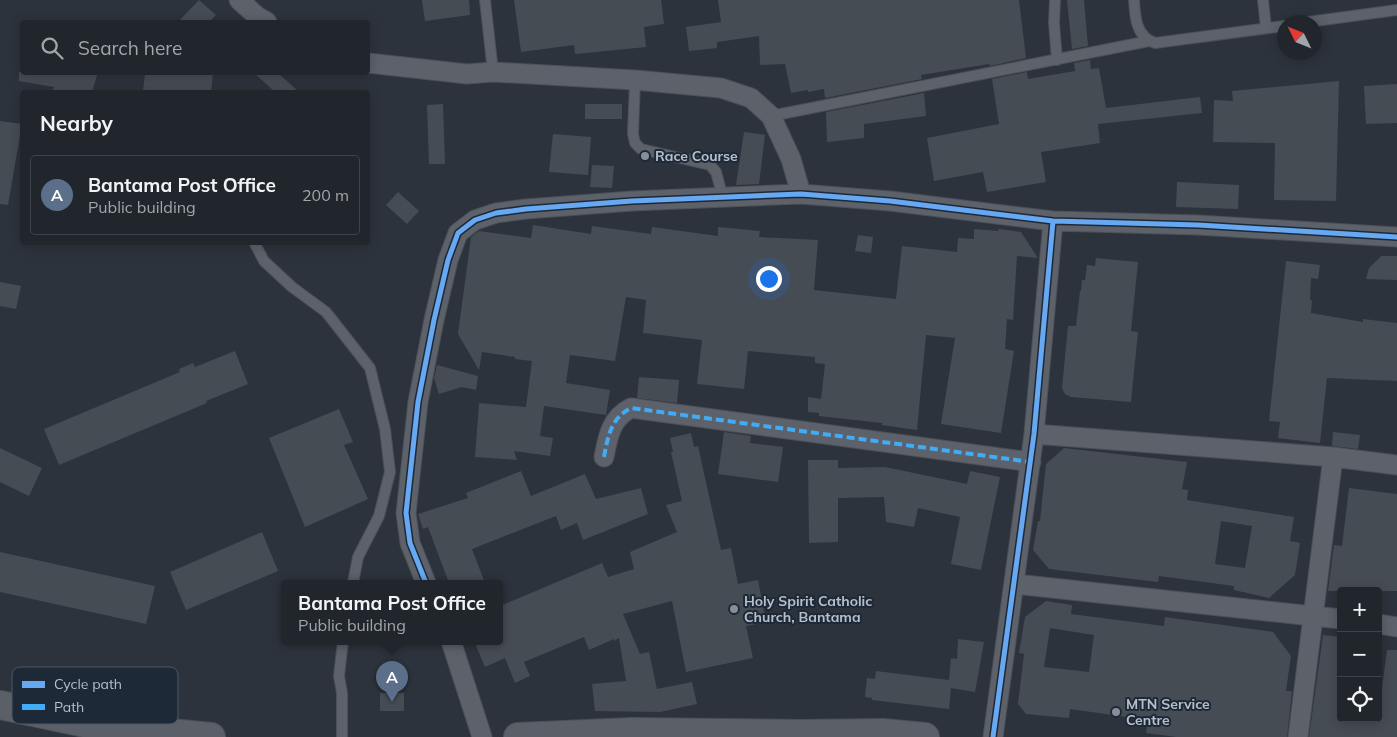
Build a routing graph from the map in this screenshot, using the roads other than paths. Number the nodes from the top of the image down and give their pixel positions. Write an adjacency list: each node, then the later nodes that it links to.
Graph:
1 (239, 0): 7 (street)
2 (486, 0): 14 (lane)
3 (1055, 0): 12 (lane)
4 (1134, 0): 11 (lane)
5 (1263, 0): 10 (lane)
6 (1397, 10): 8 (lane)
7 (264, 20)
8 (1322, 20)
9 (1277, 27): 10 (lane)
10 (1266, 28): 11 (lane)
11 (1149, 41): 12 (lane)
12 (1057, 60): 16 (lane)
13 (370, 63): 14 (street)
14 (493, 72): 15 (street)
15 (635, 80): 16 (street); 18 (lane)
16 (772, 116): 17 (street)
17 (801, 194): 18 (street); 19 (street)
18 (723, 198): 28 (street)
19 (1053, 221): 20 (street); 22 (street)
20 (1397, 237)
21 (256, 245): 27 (lane)
22 (1034, 434): 24 (street); 25 (street)
23 (604, 457): 25 (street)
24 (1333, 457): 26 (street); 30 (street)
25 (1031, 462): 29 (street)
26 (1397, 465)
27 (354, 580)
28 (425, 580)
29 (1015, 584): 30 (street); 45 (street)
30 (1314, 615): 31 (street); 46 (street)
31 (1337, 618)
32 (1382, 625): 33 (street)
33 (1397, 627)
34 (342, 645): 41 (lane)
35 (452, 645): 42 (street)
36 (72, 724): 37 (main road)
37 (98, 731): 40 (main road)
38 (571, 735): 39 (main road); 43 (main road)
39 (734, 735): 44 (main road)
40 (211, 737)
41 (342, 737)
42 (482, 737)
43 (518, 737)
44 (925, 737)
45 (994, 737)
46 (1298, 737)

